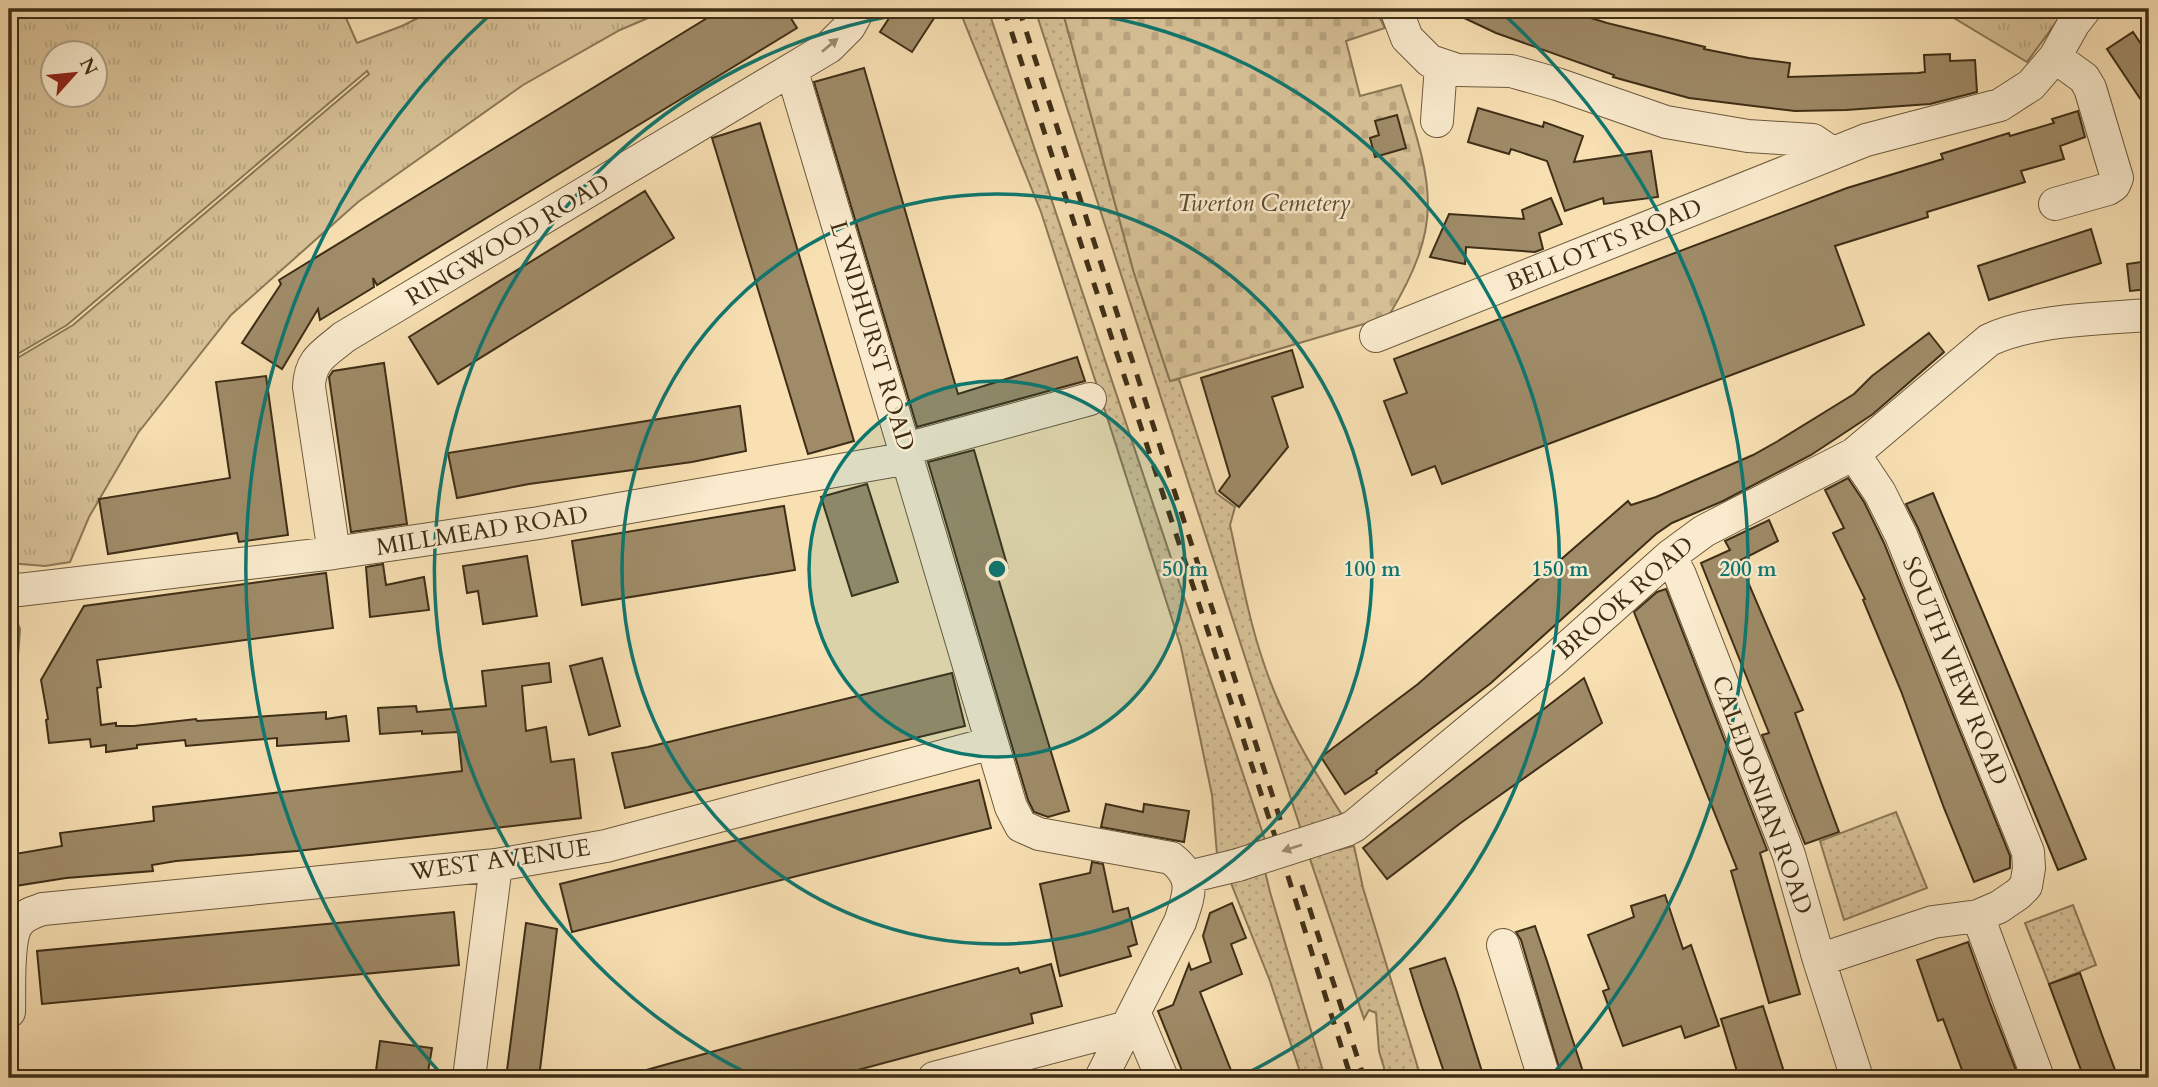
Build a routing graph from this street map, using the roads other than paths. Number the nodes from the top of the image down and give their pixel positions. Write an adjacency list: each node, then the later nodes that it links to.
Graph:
1 (859, 9): 6 (street, RINGWOOD ROAD, one-way to 1)
2 (1396, 9): 5 (street)
3 (2085, 9): 4 (street, BELLOTTS ROAD)
4 (2055, 57): 8 (street, BELLOTTS ROAD); 9 (street)
5 (1441, 65): 7 (street); 8 (street)
6 (792, 71): 13 (street, LYNDHURST ROAD); 15 (street, RINGWOOD ROAD)
7 (1437, 121)
8 (1832, 153): 11 (street, BELLOTTS ROAD)
9 (2055, 204)
10 (2149, 315): 14 (street, BROOK ROAD)
11 (1376, 336)
12 (1090, 399): 13 (street, MILLMEAD ROAD)
13 (907, 454): 15 (street, MILLMEAD ROAD); 18 (street, LYNDHURST ROAD)
14 (1854, 454): 16 (street, BROOK ROAD); 21 (street, SOUTH VIEW ROAD)
15 (334, 553): 17 (street, MILLMEAD ROAD)
16 (1670, 556): 20 (street, BROOK ROAD, one-way to 20, bridge); 23 (street, CALEDONIAN ROAD)
17 (9, 588)
18 (992, 743): 19 (street, WEST AVENUE); 20 (street)
19 (496, 865): 24 (street, WEST AVENUE); 26 (street)
20 (1188, 877): 25 (street)
21 (1978, 916): 23 (street); 32 (street)
22 (1503, 945): 30 (street)
23 (1819, 960): 31 (street, CALEDONIAN ROAD)
24 (9, 1012)
25 (1132, 1020): 27 (street); 28 (street); 29 (street)
26 (469, 1078)
27 (934, 1078)
28 (1101, 1078)
29 (1162, 1078)
30 (1544, 1078)
31 (1857, 1078)
32 (2038, 1078)

